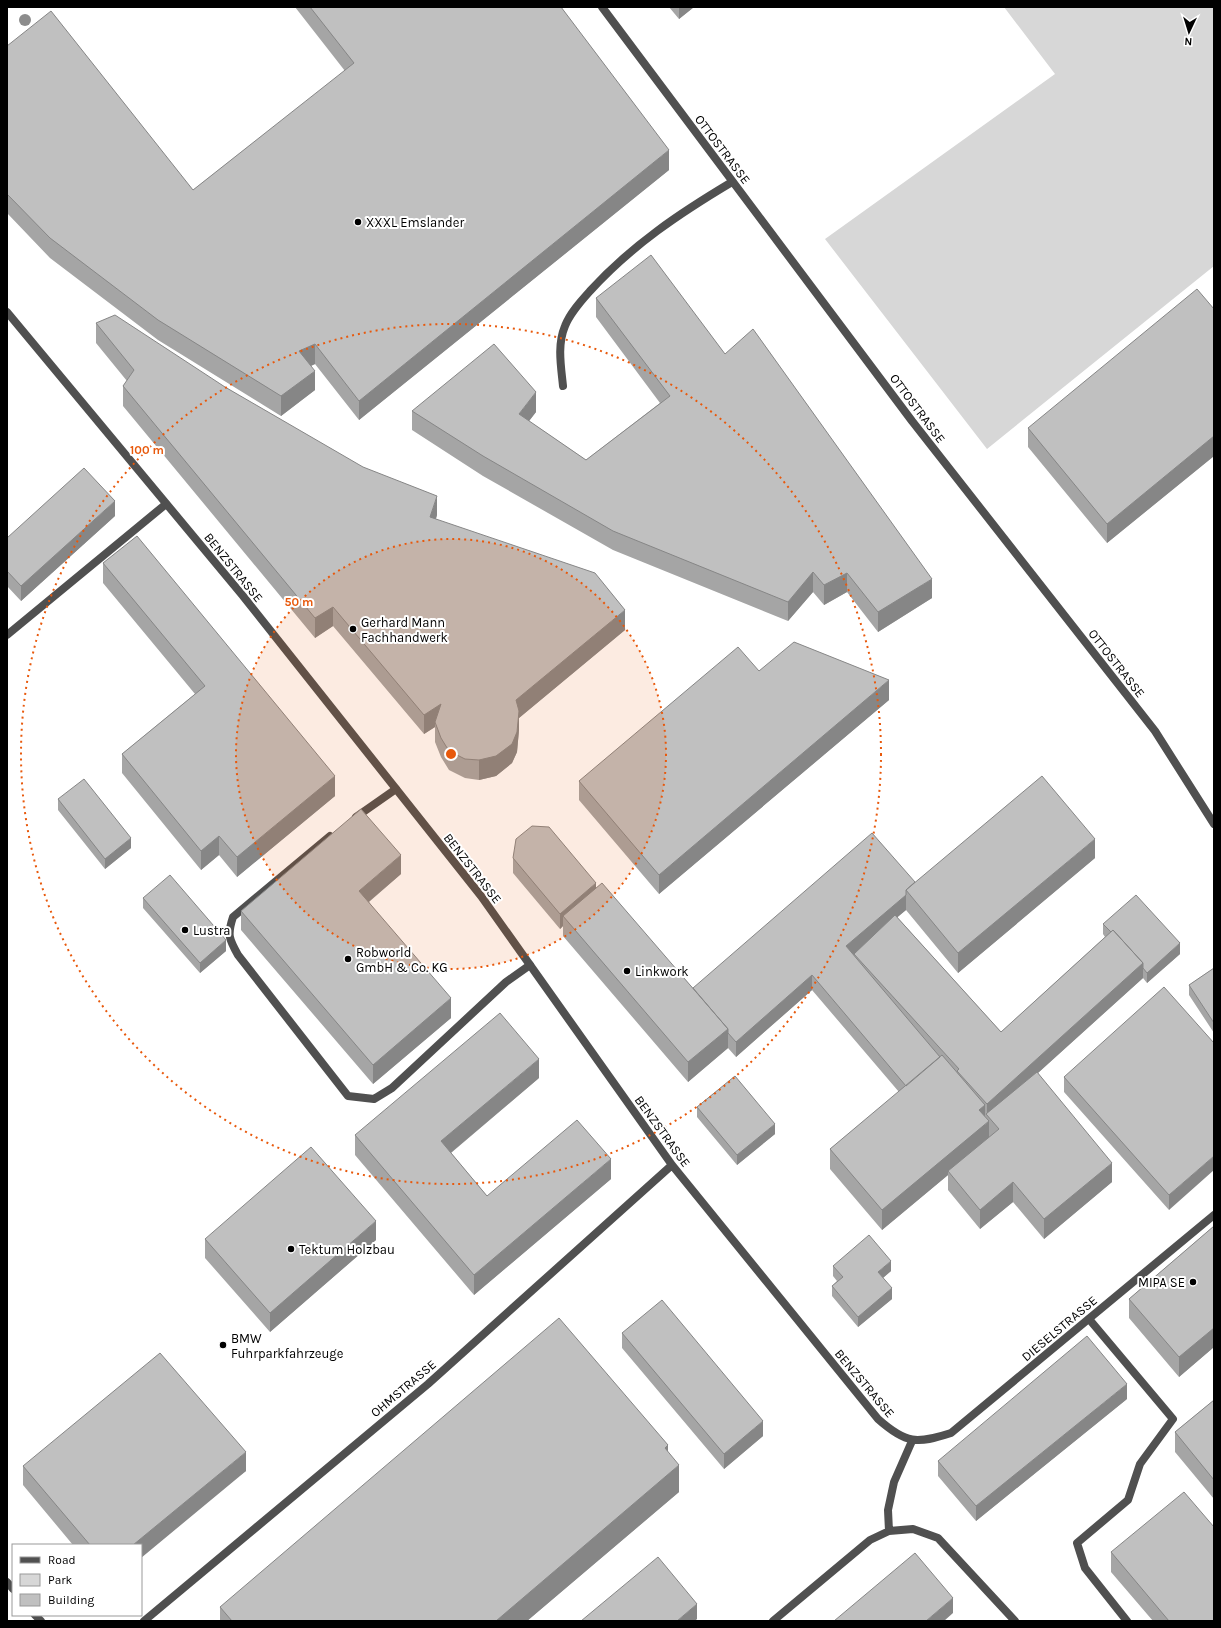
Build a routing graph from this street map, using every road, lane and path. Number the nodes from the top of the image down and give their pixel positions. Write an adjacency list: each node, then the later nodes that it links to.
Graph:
1 (602, 7): 2 (street, OTTOSTRASSE)
2 (732, 182): 4 (street); 9 (street, OTTOSTRASSE)
3 (7, 312): 5 (street, BENZSTRASSE)
4 (563, 386)
5 (166, 504): 6 (street); 7 (street, BENZSTRASSE)
6 (7, 635)
7 (396, 789): 8 (street); 11 (street, BENZSTRASSE)
8 (350, 821)
9 (1214, 824)
10 (339, 830): 11 (street)
11 (530, 965): 12 (street, BENZSTRASSE)
12 (672, 1165): 15 (street, BENZSTRASSE); 17 (street, OHMSTRASSE)
13 (1214, 1215): 14 (street, DIESELSTRASSE)
14 (1089, 1319): 15 (street, DIESELSTRASSE); 20 (street)
15 (912, 1441): 16 (street)
16 (889, 1531): 18 (street); 19 (street)
17 (144, 1621)
18 (773, 1621)
19 (1015, 1621)
20 (1127, 1621)

